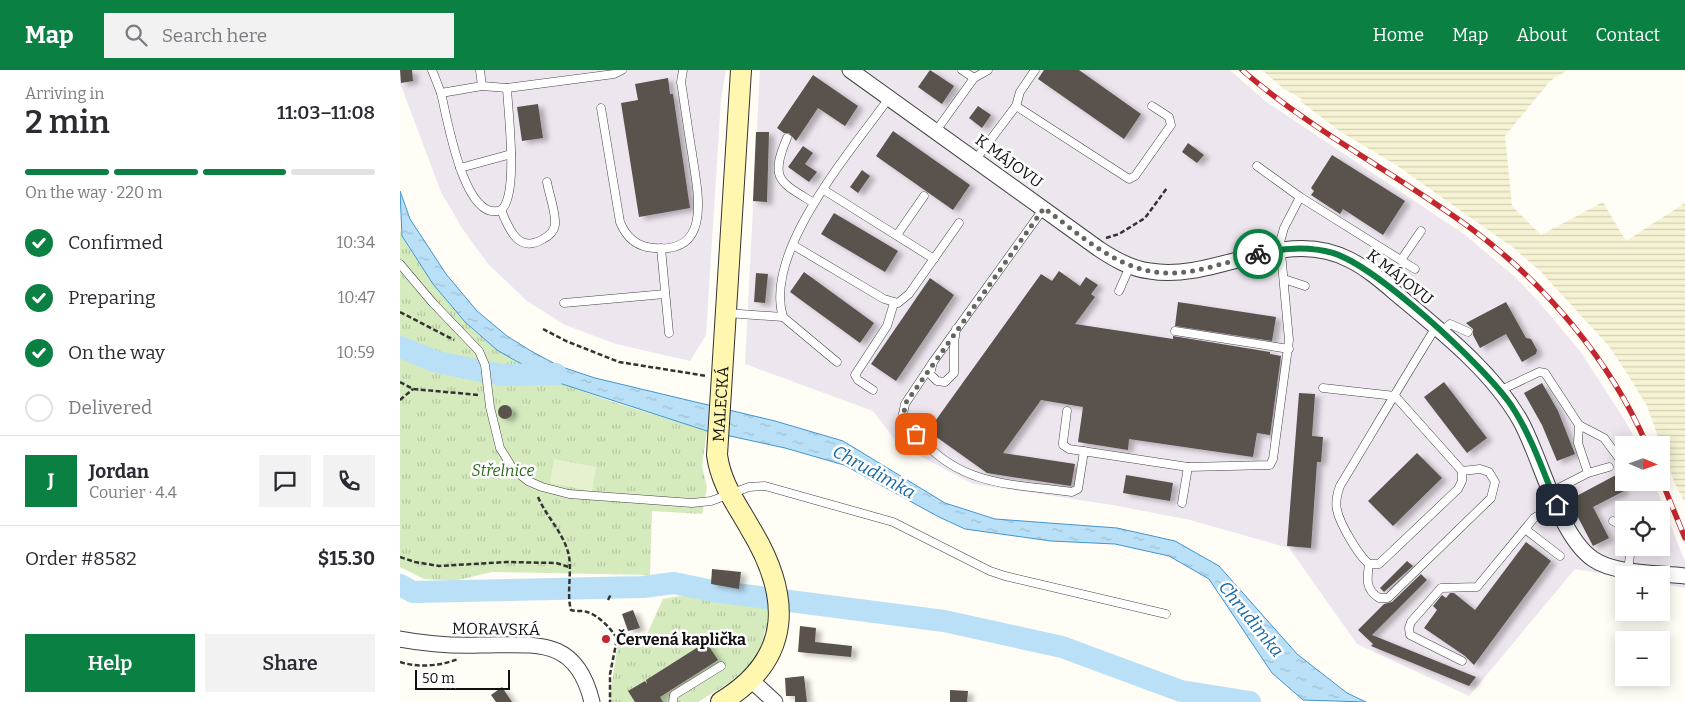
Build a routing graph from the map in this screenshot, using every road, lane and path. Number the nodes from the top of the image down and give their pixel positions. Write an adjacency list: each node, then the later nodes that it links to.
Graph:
1 (432, 70): 13 (lane)
2 (480, 70): 11 (lane)
3 (622, 70): 12 (lane)
4 (683, 70): 36 (lane)
5 (741, 70): 51 (street, MALECKÁ)
6 (850, 70): 14 (street, K MÁJOVU)
7 (962, 70): 10 (lane)
8 (988, 70): 10 (lane)
9 (1035, 70): 15 (lane)
10 (974, 78): 18 (lane)
11 (482, 86): 12 (lane); 13 (lane)
12 (507, 88): 20 (lane)
13 (441, 93): 23 (lane)
14 (889, 98): 18 (street, K MÁJOVU); 26 (lane)
15 (1016, 106): 16 (lane); 21 (lane)
16 (1152, 106)
17 (601, 108): 36 (lane)
18 (936, 130): 21 (street, K MÁJOVU)
19 (787, 138): 29 (lane)
20 (511, 154): 23 (lane); 31 (lane)
21 (976, 159): 30 (street, K MÁJOVU)
22 (1257, 166): 28 (lane)
23 (460, 168): 31 (lane)
24 (547, 182): 31 (lane)
25 (1167, 188): 37 (path)
26 (824, 190): 29 (lane); 34 (lane)
27 (924, 196): 34 (lane)
28 (1300, 197): 38 (lane); 40 (lane)
29 (814, 204): 35 (lane)
30 (1044, 208): 37 (street, K MÁJOVU); 54 (lane)
31 (501, 210)
32 (959, 223): 39 (lane)
33 (1421, 231): 40 (lane)
34 (897, 235): 39 (lane)
35 (793, 245): 49 (lane); 52 (lane)
36 (661, 248): 47 (lane)
37 (1099, 248): 42 (street, K MÁJOVU)
38 (1280, 250): 42 (street, K MÁJOVU); 44 (lane); 55 (street, K MÁJOVU)
39 (934, 258): 49 (lane)
40 (1401, 260): 43 (lane)
41 (400, 264): 59 (lane)
42 (1130, 266): 46 (lane)
43 (1415, 269)
44 (1284, 280): 45 (lane); 60 (lane)
45 (1305, 286)
46 (1119, 291)
47 (665, 294): 48 (lane); 58 (lane)
48 (564, 303)
49 (894, 303): 67 (lane)
50 (400, 312): 59 (path)
51 (725, 312): 52 (lane); 64 (street, MALECKÁ)
52 (784, 317): 61 (lane)
53 (543, 329): 64 (path)
54 (956, 329): 62 (lane); 62 (lane)
55 (1438, 330): 57 (lane); 68 (street, K MÁJOVU); 70 (lane)
56 (1175, 331): 60 (lane)
57 (1468, 332)
58 (669, 333)
59 (467, 337): 69 (lane)
60 (1289, 350): 76 (lane)
61 (836, 362)
62 (932, 362): 74 (lane)
63 (400, 382): 66 (path)
64 (721, 387): 81 (street, MALECKÁ)
65 (1323, 388): 70 (lane)
66 (413, 389): 69 (path); 71 (path)
67 (873, 390)
68 (1499, 391): 73 (lane); 82 (street, K MÁJOVU)
69 (488, 396): 80 (lane)
70 (1395, 396): 78 (lane); 89 (lane)
71 (400, 400)
72 (1067, 411): 74 (lane)
73 (1579, 425): 75 (lane); 79 (lane)
74 (1084, 452): 76 (lane)
75 (1615, 453)
76 (1188, 467): 83 (lane)
77 (1609, 467): 79 (lane)
78 (1462, 471): 89 (lane); 89 (lane)
79 (1588, 473): 82 (lane)
80 (536, 485): 81 (lane); 91 (path)
81 (729, 494): 96 (lane); 102 (street, MALECKÁ)
82 (1554, 498): 86 (lane); 90 (street, K MÁJOVU)
83 (1182, 504)
84 (1612, 521): 85 (lane)
85 (1615, 522)
86 (1525, 528): 87 (lane); 99 (lane)
87 (1560, 556)
88 (400, 557): 91 (path)
89 (1369, 564)
90 (1615, 567)
91 (569, 569): 104 (path)
92 (1670, 574): 93 (street, K MÁJOVU)
93 (1685, 576)
94 (611, 594): 95 (path)
95 (608, 600)
96 (1166, 614)
97 (400, 640): 103 (street, MORAVSKÁ)
98 (463, 658): 100 (path)
99 (1462, 661)
100 (400, 662)
101 (721, 666): 105 (lane)
102 (751, 680): 106 (street, MALECKÁ); 107 (street)
103 (592, 702)
104 (610, 702)
105 (673, 702)
106 (721, 702)
107 (775, 702)

